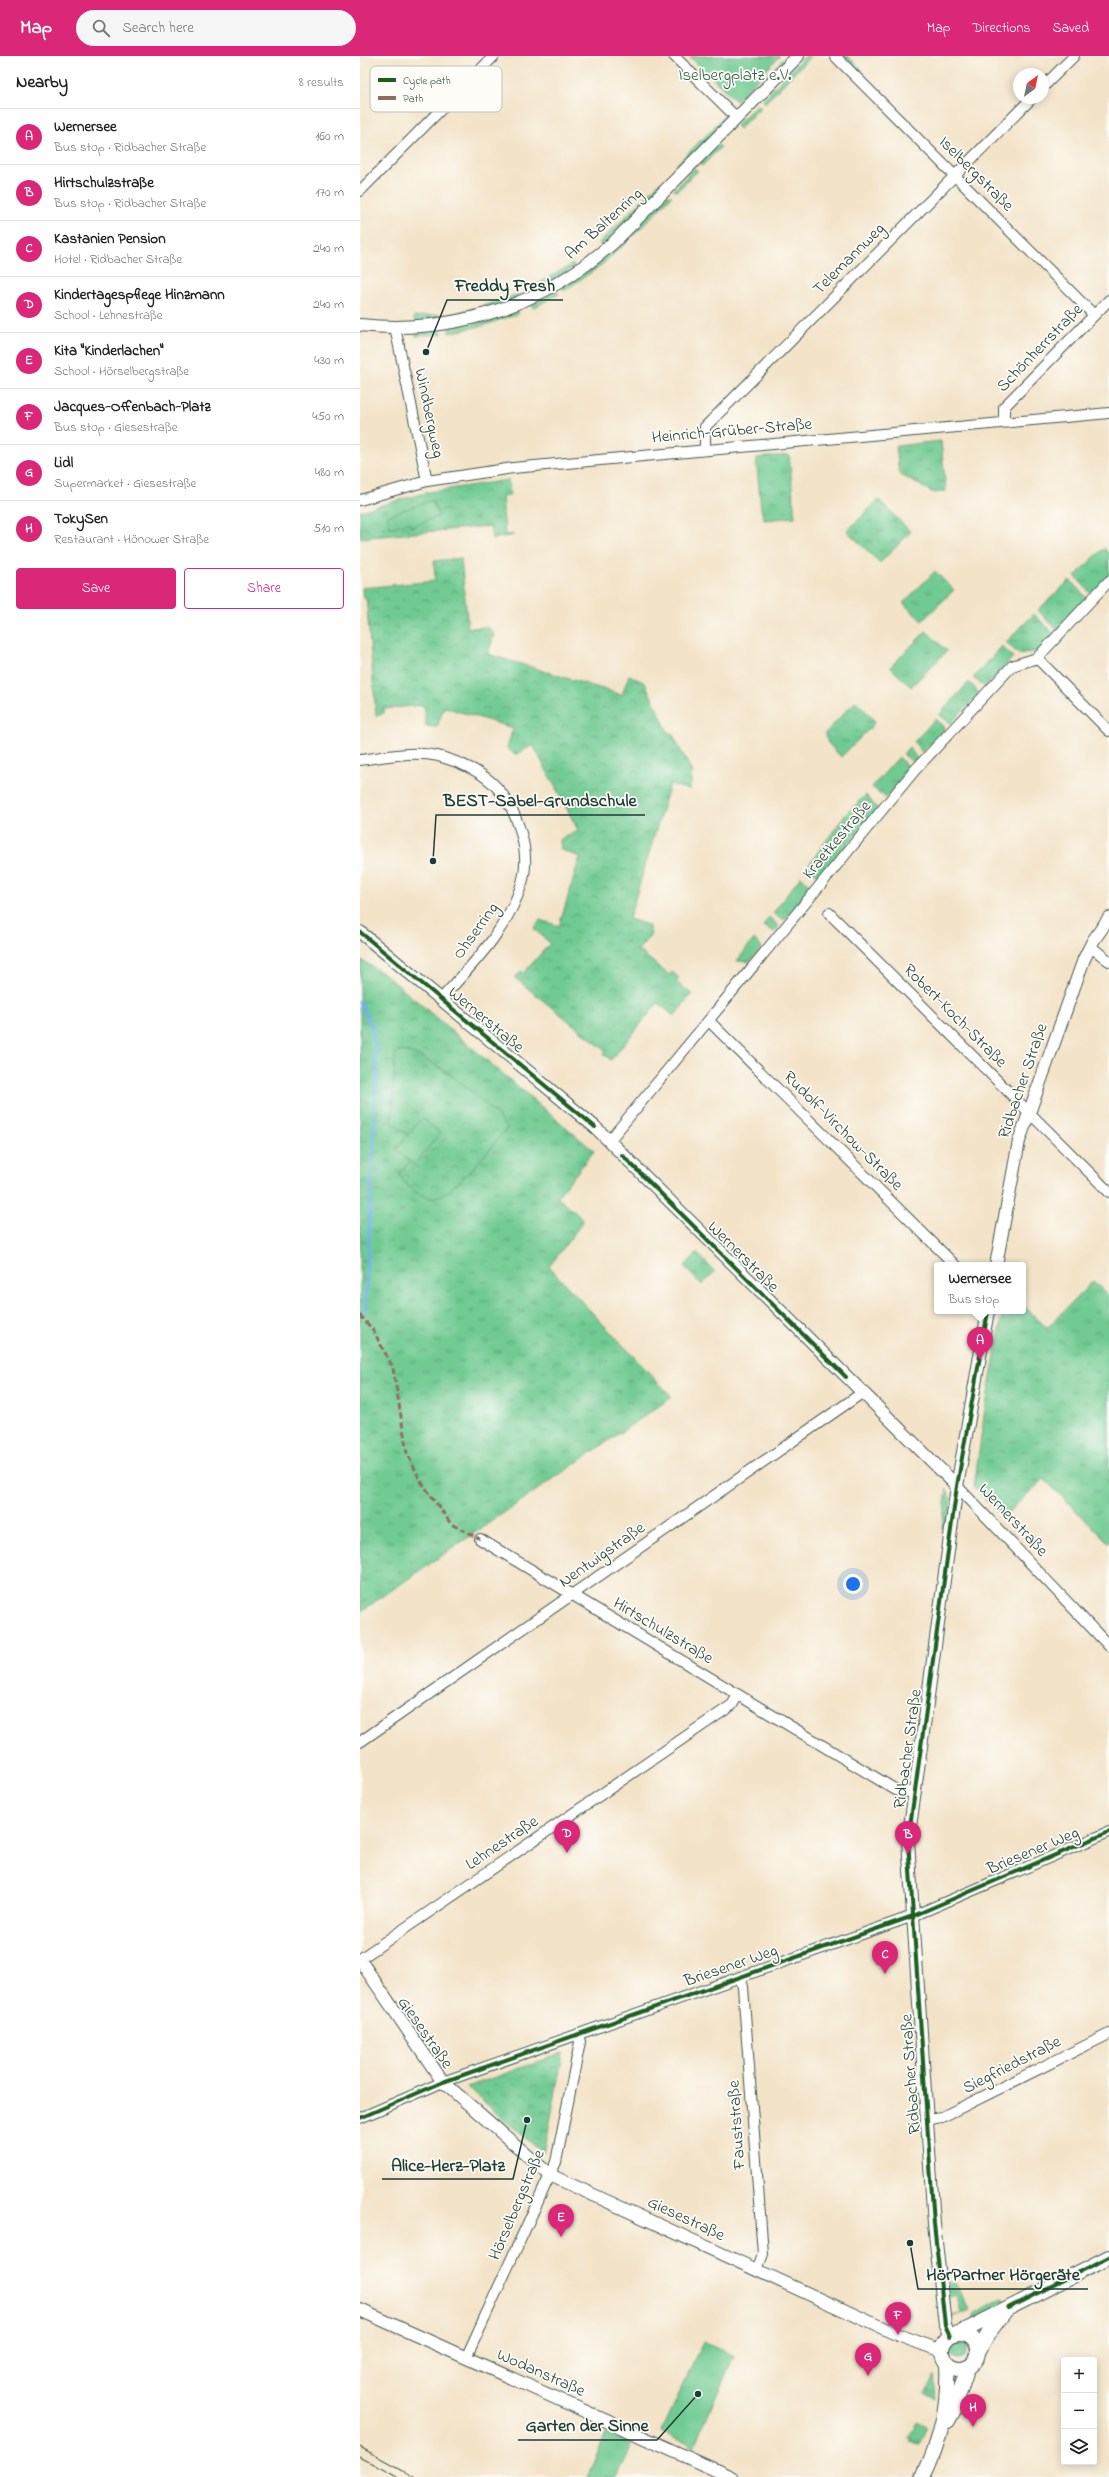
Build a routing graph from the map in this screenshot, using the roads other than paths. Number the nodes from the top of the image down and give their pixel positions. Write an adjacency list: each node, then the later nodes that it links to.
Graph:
1 (494, 56): 6 (street)
2 (674, 56): 10 (street)
3 (798, 56): 10 (street, Am Baltenring)
4 (835, 56): 11 (street, Iselbergstraße)
5 (1074, 56): 7 (street)
6 (484, 66)
7 (1049, 81)
8 (1026, 104): 11 (street, Telemannweg)
9 (439, 112): 12 (street)
10 (737, 118): 16 (street, Am Baltenring)
11 (954, 175): 14 (street, Iselbergstraße); 19 (street, Telemannweg)
12 (360, 192)
13 (1109, 300): 14 (street, Schönherrstraße)
14 (1094, 315): 18 (street, Schönherrstraße)
15 (360, 325): 16 (street, Am Baltenring)
16 (395, 327): 20 (street, Windbergweg)
17 (1109, 413): 18 (street, Heinrich-Grüber-Straße)
18 (1004, 422): 19 (street, Heinrich-Grüber-Straße)
19 (704, 450): 20 (street, Heinrich-Grüber-Straße)
20 (427, 481): 21 (street, Heinrich-Grüber-Straße)
21 (360, 500)
22 (1109, 582): 23 (street, Kraetkestraße)
23 (1037, 658): 24 (street); 32 (street, Kraetkestraße)
24 (1109, 731)
25 (360, 760): 31 (street, Ohserring)
26 (829, 913): 33 (street, Robert-Koch-Straße)
27 (1109, 918): 29 (street, Ridbacher Straße)
28 (360, 932): 31 (street, Wernerstraße)
29 (1090, 946): 30 (street); 33 (street, Ridbacher Straße)
30 (1109, 961)
31 (441, 999): 34 (street, Wernerstraße)
32 (709, 1021): 34 (street, Kraetkestraße); 36 (street, Rudolf-Virchow-Straße)
33 (1029, 1112): 35 (street, Robert-Koch-Straße); 37 (street, Ridbacher Straße)
34 (609, 1142): 39 (street, Wernerstraße)
35 (1109, 1192)
36 (952, 1262)
37 (997, 1262)
38 (987, 1314): 40 (street, Ridbacher Straße)
39 (862, 1393): 40 (street, Wernerstraße); 42 (street, Nentwigstraße)
40 (958, 1486): 43 (street, Wernerstraße); 46 (street, Ridbacher Straße)
41 (480, 1539): 42 (street, Hirtschulzstraße)
42 (573, 1595): 44 (street, Hirtschulzstraße); 45 (street, Nentwigstraße)
43 (1108, 1644)
44 (738, 1695): 46 (street, Hirtschulzstraße); 49 (street, Lehnestraße)
45 (360, 1742)
46 (914, 1793): 48 (street, Ridbacher Straße)
47 (1109, 1832): 48 (street, Briesener Weg)
48 (913, 1916): 50 (street, Briesener Weg); 55 (street, Ridbacher Straße)
49 (360, 1960): 53 (street, Giesestraße)
50 (740, 1977): 51 (street, Briesener Weg); 58 (street, Fauststraße)
51 (578, 2034): 53 (street, Briesener Weg); 56 (street, Hörselbergstraße)
52 (1109, 2034): 55 (street, Siegfriedstraße)
53 (443, 2082): 54 (street, Briesener Weg); 56 (street, Giesestraße)
54 (360, 2118)
55 (928, 2119): 61 (street, Ridbacher Straße)
56 (550, 2175): 58 (street, Giesestraße); 63 (street, Hörselbergstraße)
57 (1109, 2257): 59 (main road)
58 (757, 2270): 64 (street, Giesestraße)
59 (1008, 2308): 61 (main road); 62 (main road)
60 (360, 2310): 63 (street, Wodanstraße)
61 (955, 2335): 62 (main road); 64 (main road)
62 (977, 2354): 65 (main road)
63 (466, 2358): 67 (street, Wodanstraße)
64 (945, 2358): 65 (main road); 66 (main road)
65 (968, 2367): 66 (main road)
66 (940, 2436): 68 (main road)
67 (730, 2477)
68 (923, 2477)

